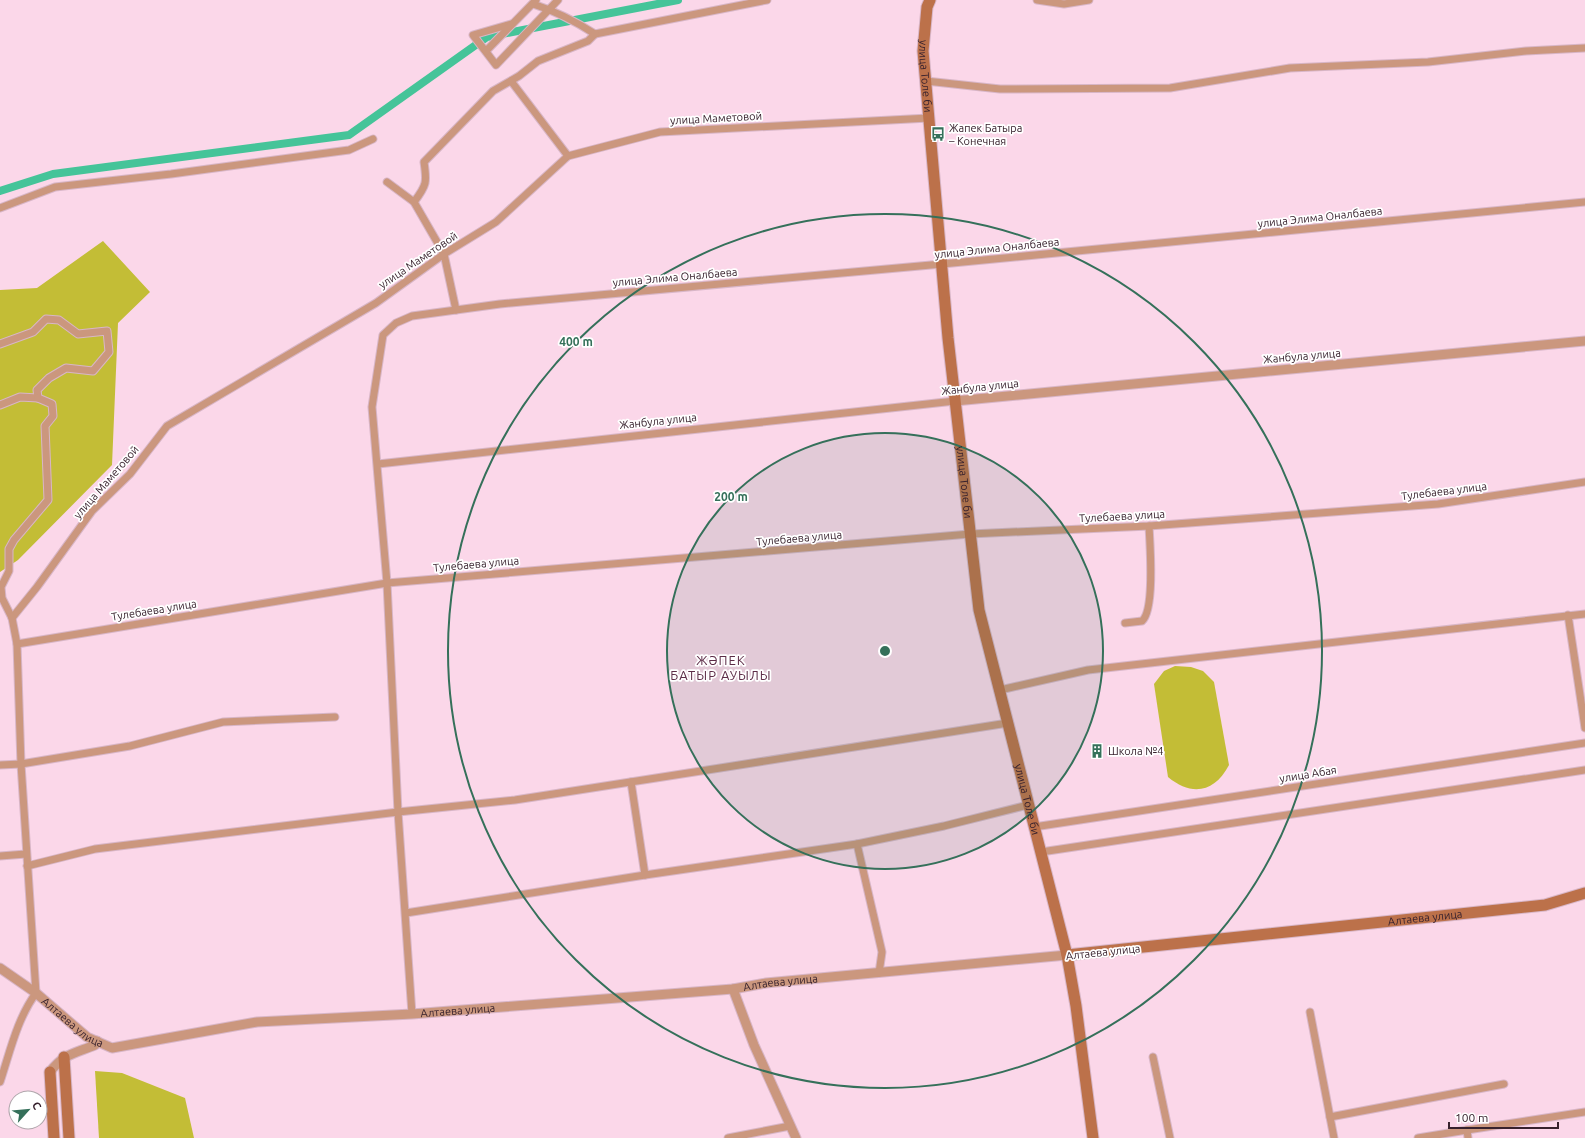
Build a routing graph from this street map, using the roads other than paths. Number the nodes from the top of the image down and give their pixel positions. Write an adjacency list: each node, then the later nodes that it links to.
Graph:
1 (558, 0): 7 (street)
2 (766, 0): 9 (street)
3 (930, 0): 13 (main road, улица Толе би)
4 (1037, 0): 5 (street)
5 (1089, 0)
6 (534, 2): 7 (street); 8 (street)
7 (549, 9): 9 (street); 11 (street)
8 (512, 24): 11 (street); 11 (street)
9 (595, 34): 12 (street)
10 (1585, 48): 13 (street)
11 (486, 51)
12 (511, 81): 16 (street); 18 (street)
13 (926, 81): 14 (main road, улица Толе би)
14 (929, 118): 16 (street, улица Маметовой); 22 (main road, улица Толе би)
15 (373, 139): 20 (street)
16 (568, 156): 21 (street, улица Маметовой)
17 (387, 182): 18 (street)
18 (414, 202): 21 (street)
19 (1585, 202): 22 (street, улица Элима Оналбаева)
20 (0, 208)
21 (444, 254): 23 (street); 37 (street, улица Маметовой)
22 (942, 264): 23 (street, улица Элима Оналбаева); 27 (main road, улица Толе би)
23 (456, 310): 29 (street, улица Элима Оналбаева)
24 (1585, 341): 27 (street, Жанбула улица)
25 (0, 344): 26 (street)
26 (38, 398): 28 (street); 37 (street)
27 (955, 401): 29 (street, Жанбула улица); 32 (main road, улица Толе би)
28 (0, 405)
29 (378, 464): 33 (street, улица Элима Оналбаева)
30 (1585, 482): 31 (street, Тулебаева улица)
31 (1149, 526): 32 (street, Тулебаева улица); 38 (street)
32 (970, 534): 33 (street, Тулебаева улица); 40 (main road, улица Толе би)
33 (386, 583): 39 (street, Тулебаева улица); 50 (street, улица Элима Оналбаева)
34 (0, 603): 37 (street)
35 (1585, 614): 36 (street)
36 (1568, 615): 40 (street); 43 (street)
37 (12, 618): 39 (street)
38 (1125, 623)
39 (17, 644): 45 (street)
40 (1000, 690): 42 (main road, улица Толе би)
41 (335, 717): 45 (street)
42 (1008, 723): 48 (street); 49 (main road, улица Толе би)
43 (1585, 728)
44 (1585, 743): 51 (street, улица Абая)
45 (21, 764): 46 (street); 54 (street)
46 (0, 765)
47 (1585, 770): 53 (street)
48 (631, 782): 50 (street); 57 (street)
49 (1028, 805): 51 (main road, улица Толе би); 52 (street)
50 (398, 812): 56 (street); 59 (street, улица Элима Оналбаева)
51 (1034, 827): 53 (main road, улица Толе би)
52 (857, 844): 57 (street); 62 (street)
53 (1041, 852): 60 (main road, улица Толе би)
54 (26, 854): 55 (street); 56 (street)
55 (0, 856)
56 (27, 866): 64 (street)
57 (645, 875): 59 (street)
58 (1585, 893): 60 (main road, Алтаева улица)
59 (406, 913): 66 (street, улица Элима Оналбаева)
60 (1067, 955): 62 (street, Алтаева улица); 81 (main road, улица Толе би)
61 (0, 968): 64 (street, Алтаева улица)
62 (879, 973): 63 (street, Алтаева улица)
63 (733, 989): 66 (street, Алтаева улица); 75 (street)
64 (36, 993): 67 (street, Алтаева улица); 71 (street)
65 (1310, 1012): 74 (street)
66 (412, 1014): 67 (street, Алтаева улица)
67 (97, 1041): 68 (street)
68 (64, 1057): 70 (street); 78 (main road)
69 (1153, 1057): 82 (street)
70 (50, 1072): 77 (main road)
71 (0, 1082)
72 (1504, 1084): 74 (street)
73 (1585, 1112): 76 (street)
74 (1330, 1117): 83 (street)
75 (790, 1126): 79 (street); 80 (street)
76 (1467, 1130): 84 (street); 85 (street)
77 (54, 1138)
78 (69, 1138)
79 (728, 1138)
80 (796, 1138)
81 (1093, 1138)
82 (1170, 1138)
83 (1334, 1138)
84 (1418, 1138)
85 (1468, 1138)

